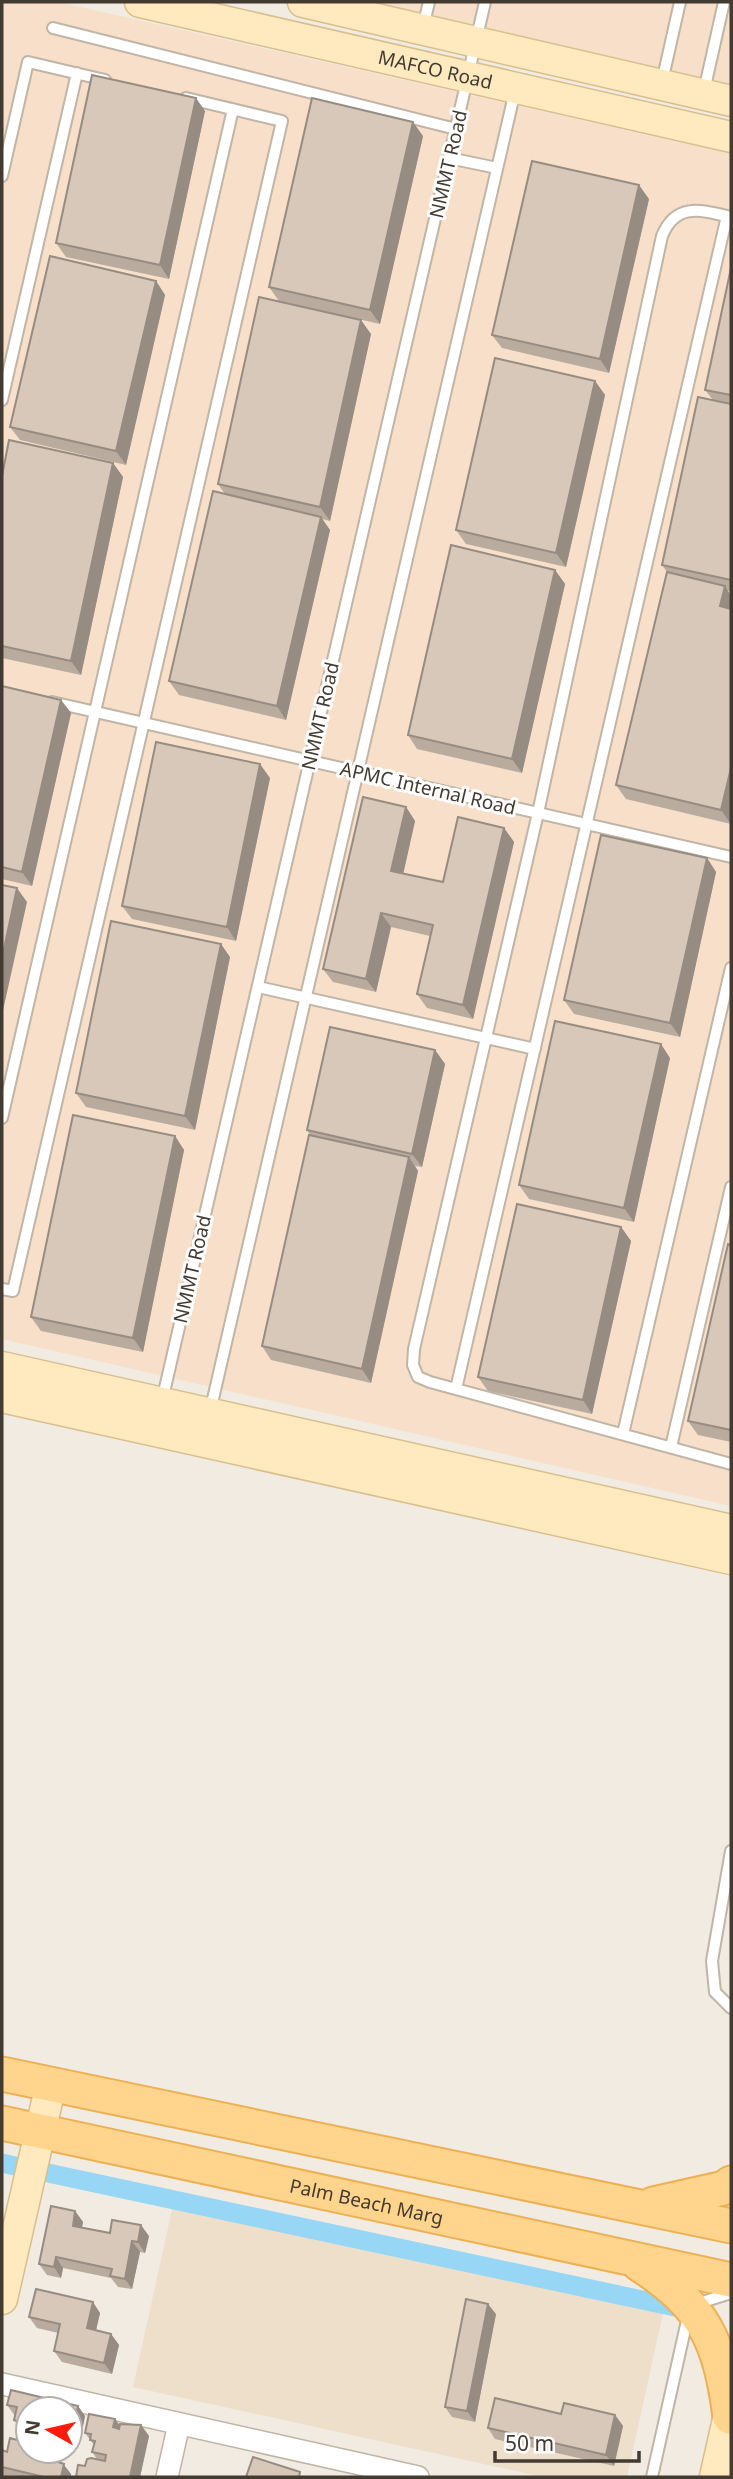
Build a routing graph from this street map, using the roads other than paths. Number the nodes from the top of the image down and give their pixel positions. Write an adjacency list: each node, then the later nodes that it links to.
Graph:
1 (140, 2): 10 (street, MAFCO Road)
2 (303, 2): 6 (street, MAFCO Road)
3 (485, 2): 8 (lane, NMMT Road)
4 (680, 2): 12 (lane)
5 (724, 2): 15 (lane)
6 (426, 16): 8 (street, MAFCO Road)
7 (53, 28): 17 (lane)
8 (476, 42): 10 (lane, NMMT Road); 12 (street, MAFCO Road)
9 (77, 73): 11 (lane); 21 (lane); 23 (lane)
10 (468, 77): 13 (street, MAFCO Road); 17 (lane, NMMT Road)
11 (116, 82)
12 (661, 85): 15 (street, MAFCO Road)
13 (516, 88): 18 (street, MAFCO Road); 20 (lane)
14 (168, 94): 16 (lane)
15 (717, 98)
16 (233, 110): 25 (lane); 26 (lane)
17 (456, 129): 19 (lane, NMMT Road)
18 (731, 137)
19 (449, 158): 20 (lane); 27 (lane, NMMT Road)
20 (497, 168): 28 (lane)
21 (2, 176)
22 (729, 216): 29 (lane); 30 (lane)
23 (2, 400)
24 (42, 700): 25 (lane, APMC Internal Road)
25 (95, 712): 26 (lane, APMC Internal Road); 37 (lane)
26 (144, 723): 27 (lane, APMC Internal Road); 39 (lane)
27 (310, 761): 28 (lane, APMC Internal Road); 33 (lane, NMMT Road)
28 (358, 772): 29 (lane, APMC Internal Road); 34 (lane)
29 (538, 813): 30 (lane, APMC Internal Road); 35 (lane)
30 (586, 824): 31 (lane, APMC Internal Road); 36 (lane)
31 (731, 857)
32 (731, 968): 45 (lane)
33 (258, 987): 34 (lane); 43 (lane, NMMT Road)
34 (306, 998): 35 (lane); 44 (lane)
35 (486, 1038): 36 (lane); 41 (lane)
36 (535, 1049): 41 (lane)
37 (2, 1118)
38 (731, 1187): 46 (lane)
39 (2, 1289)
40 (2, 1367): 43 (street)
41 (456, 1389): 45 (lane)
42 (2, 1397): 43 (street)
43 (158, 1417): 44 (street)
44 (207, 1428): 48 (street); 49 (street)
45 (622, 1434): 46 (lane)
46 (671, 1447): 47 (lane)
47 (731, 1464)
48 (731, 1530)
49 (731, 1559)
50 (731, 1850): 51 (lane)
51 (731, 2008)
52 (2, 2074): 53 (main road)
53 (51, 2084): 55 (street); 57 (main road)
54 (2, 2123): 55 (main road, Palm Beach Marg)
55 (40, 2131): 59 (main road, Palm Beach Marg); 62 (street)
56 (731, 2183): 57 (main road)
57 (637, 2207): 58 (main road)
58 (731, 2226)
59 (627, 2256): 60 (main road, Palm Beach Marg); 63 (main road)
60 (731, 2280)
61 (731, 2293): 63 (lane)
62 (2, 2299)
63 (690, 2306): 65 (main road); 69 (lane)
64 (2, 2384): 66 (street)
65 (731, 2411): 70 (street)
66 (179, 2424): 67 (street); 68 (street)
67 (167, 2477)
68 (418, 2477)
69 (652, 2477)
70 (715, 2477)

